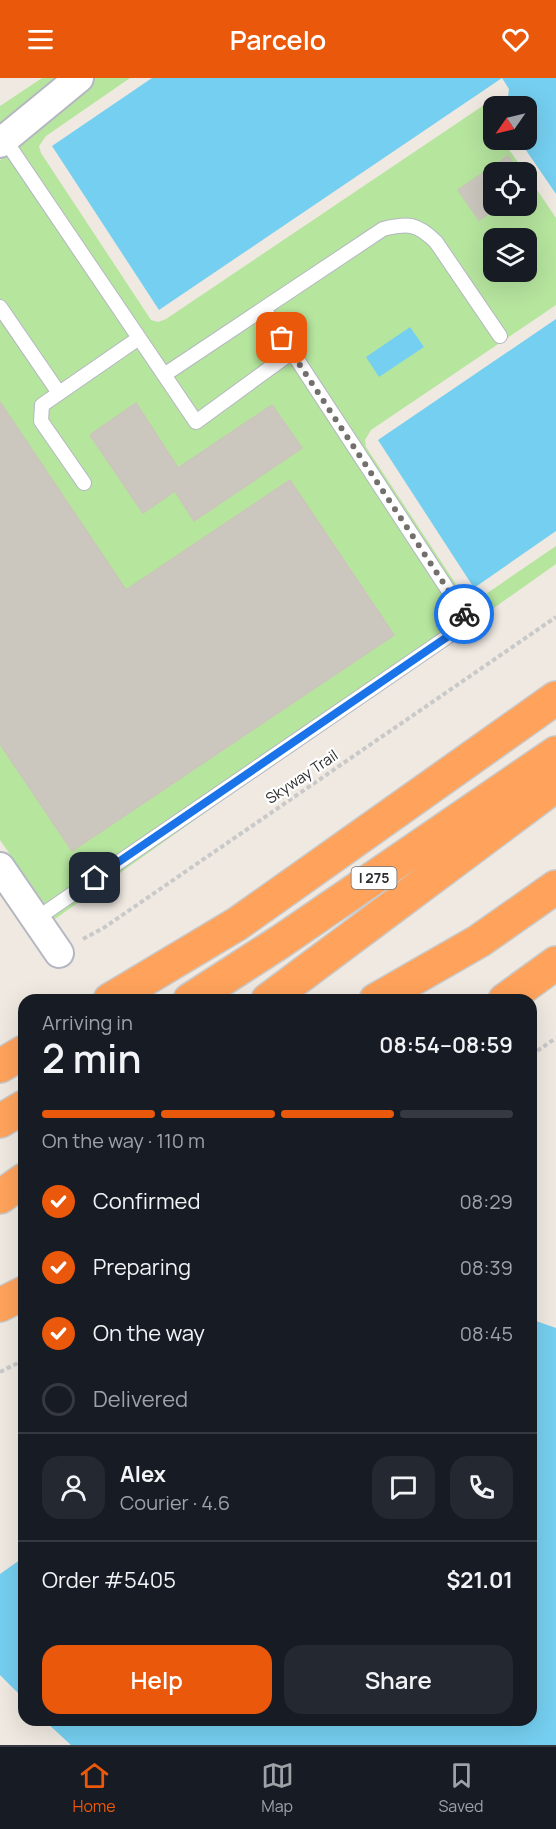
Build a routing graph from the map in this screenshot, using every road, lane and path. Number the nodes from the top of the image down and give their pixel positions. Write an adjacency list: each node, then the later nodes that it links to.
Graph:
1 (79, 78): 2 (street)
2 (3, 141): 6 (lane)
3 (0, 307): 9 (lane)
4 (264, 309): 5 (lane); 7 (lane); 8 (lane)
5 (500, 336)
6 (139, 338): 8 (lane); 9 (lane)
7 (292, 352): 8 (lane); 17 (lane)
8 (164, 375)
9 (59, 393): 10 (lane)
10 (84, 483)
11 (556, 617): 18 (path, Skyway Trail)
12 (556, 698): 20 (highway)
13 (556, 753): 21 (highway, I 275)
14 (556, 785): 22 (highway)
15 (0, 867): 17 (street)
16 (556, 887): 23 (highway)
17 (36, 918): 18 (street)
18 (59, 953)
19 (556, 963): 24 (highway)
20 (120, 994)
21 (199, 994)
22 (276, 994)
23 (386, 994)
24 (513, 994)
25 (556, 1038): 26 (path)
26 (537, 1052)
27 (18, 1056): 28 (highway)
28 (0, 1066)
29 (18, 1110): 30 (highway)
30 (0, 1121)
31 (18, 1163): 32 (highway)
32 (0, 1169)
33 (18, 1184): 34 (highway)
34 (0, 1197)
35 (18, 1296): 36 (highway)
36 (0, 1305)
37 (18, 1363): 38 (path)
38 (0, 1372)

